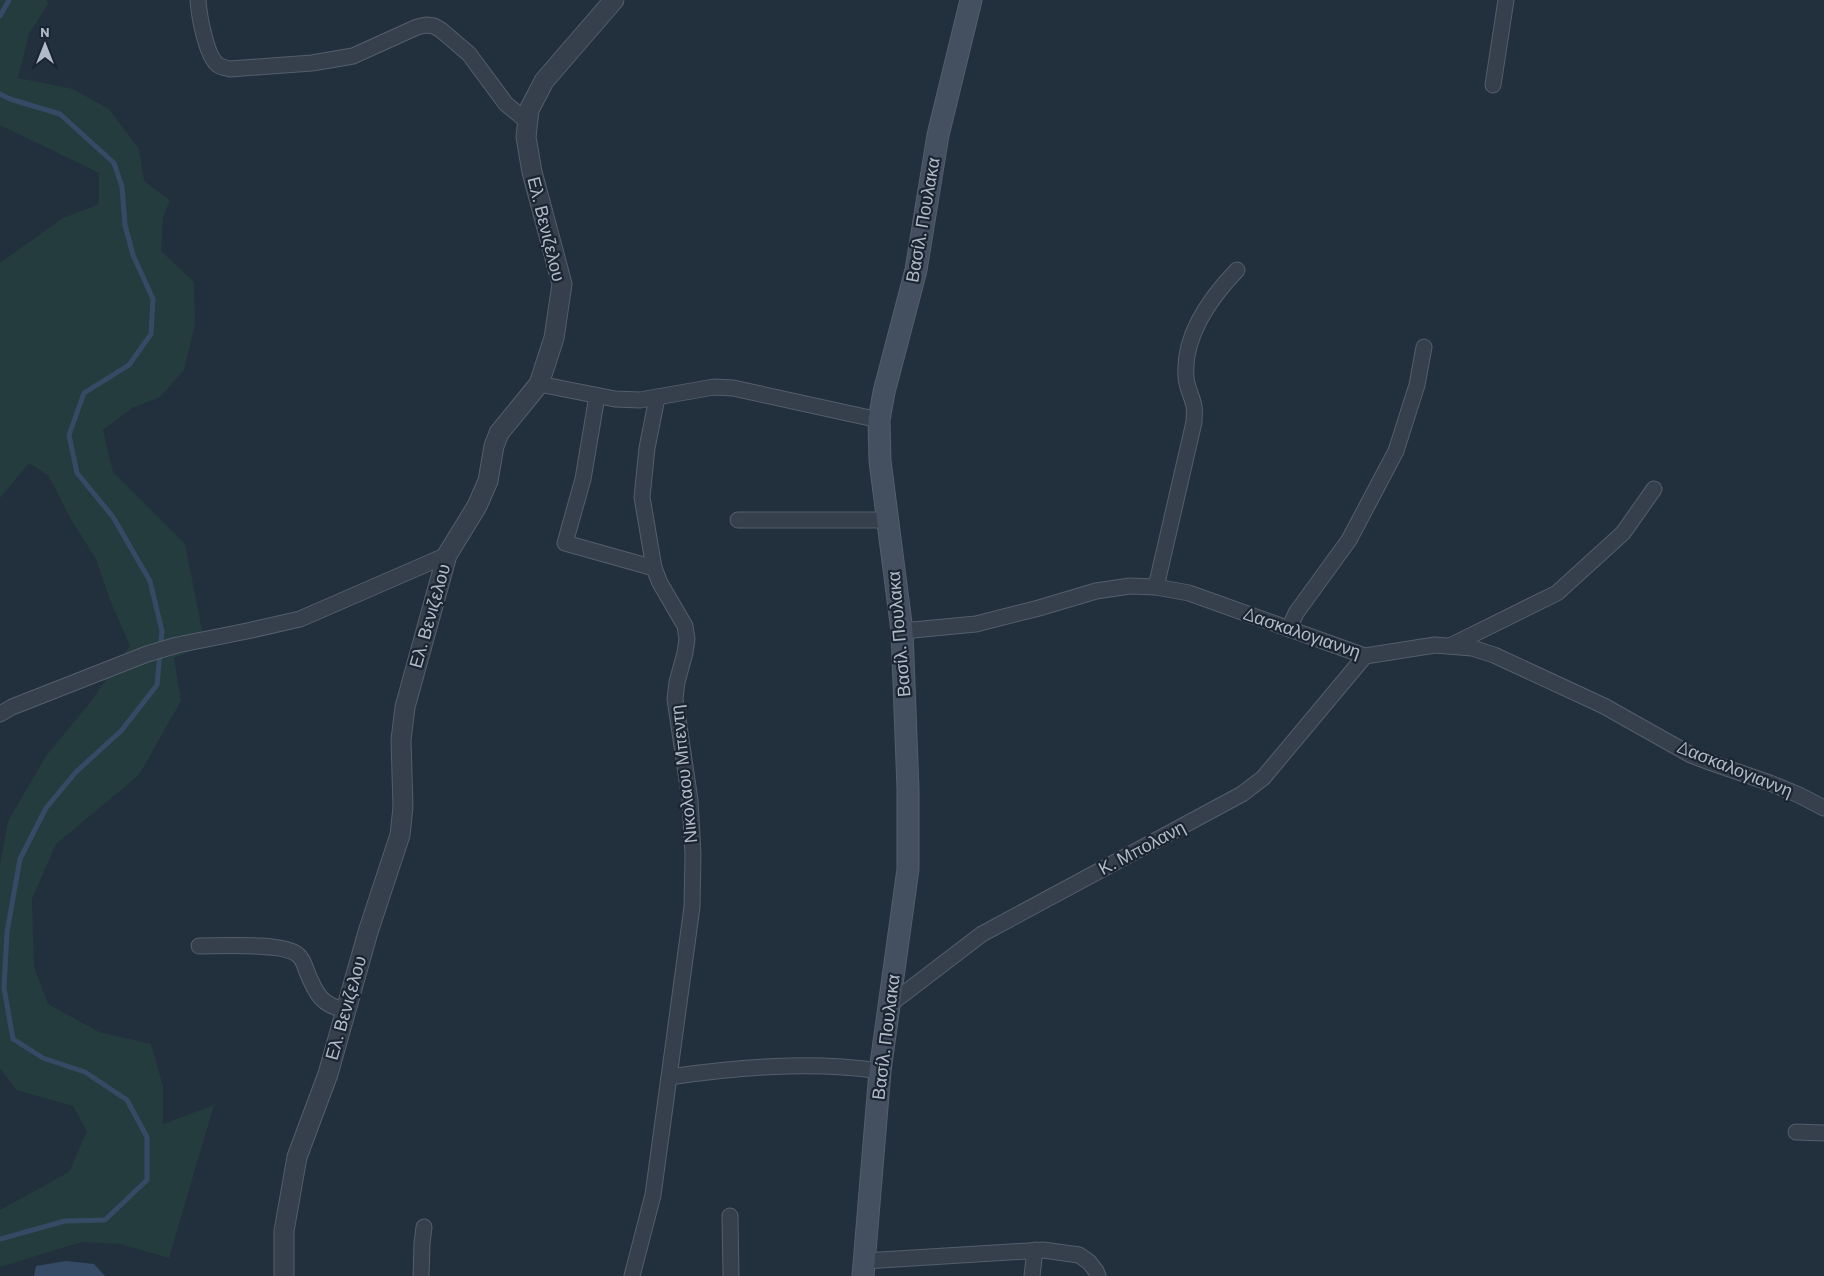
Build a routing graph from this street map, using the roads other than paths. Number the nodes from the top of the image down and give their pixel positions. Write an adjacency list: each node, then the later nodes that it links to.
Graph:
1 (198, 0): 6 (street)
2 (614, 0): 6 (street, Ελ. Βενιζελου)
3 (971, 0): 12 (main road, Βασίλ. Πουλακα)
4 (1506, 0): 5 (street)
5 (1493, 85)
6 (528, 122): 9 (street, Ελ. Βενιζελου)
7 (1237, 270): 18 (street)
8 (1424, 347): 19 (street)
9 (539, 384): 10 (street); 16 (street, Ελ. Βενιζελου)
10 (597, 396): 11 (street); 17 (street)
11 (657, 398): 12 (street); 17 (street, Νικολαου Μπεντη)
12 (879, 420): 15 (main road, Βασίλ. Πουλακα)
13 (1654, 489): 21 (street)
14 (738, 520): 15 (street)
15 (888, 520): 20 (main road, Βασίλ. Πουλακα)
16 (447, 555): 23 (street); 27 (street, Ελ. Βενιζελου)
17 (654, 568): 29 (street, Νικολαου Μπεντη)
18 (1156, 587): 19 (street, Δασκαλογιαννη); 20 (street, Δασκαλογιαννη)
19 (1289, 629): 22 (street, Δασκαλογιαννη)
20 (902, 631): 26 (main road, Βασίλ. Πουλακα)
21 (1450, 646): 22 (street, Δασκαλογιαννη); 24 (street, Δασκαλογιαννη)
22 (1365, 656): 26 (street, Κ. Μπολανη)
23 (0, 714)
24 (1824, 808)
25 (199, 946): 27 (street)
26 (889, 1005): 28 (main road, Βασίλ. Πουλακα)
27 (346, 1010): 36 (street, Ελ. Βενιζελου)
28 (880, 1071): 29 (street); 35 (main road, Βασίλ. Πουλακα)
29 (669, 1077): 38 (street, Νικολαου Μπεντη)
30 (1796, 1132): 31 (street)
31 (1824, 1133)
32 (730, 1216): 39 (street)
33 (424, 1227): 37 (street)
34 (1035, 1250): 35 (street); 40 (street); 41 (street)
35 (863, 1268)
36 (284, 1276)
37 (421, 1276)
38 (632, 1276)
39 (731, 1276)
40 (1032, 1276)
41 (1098, 1276)

